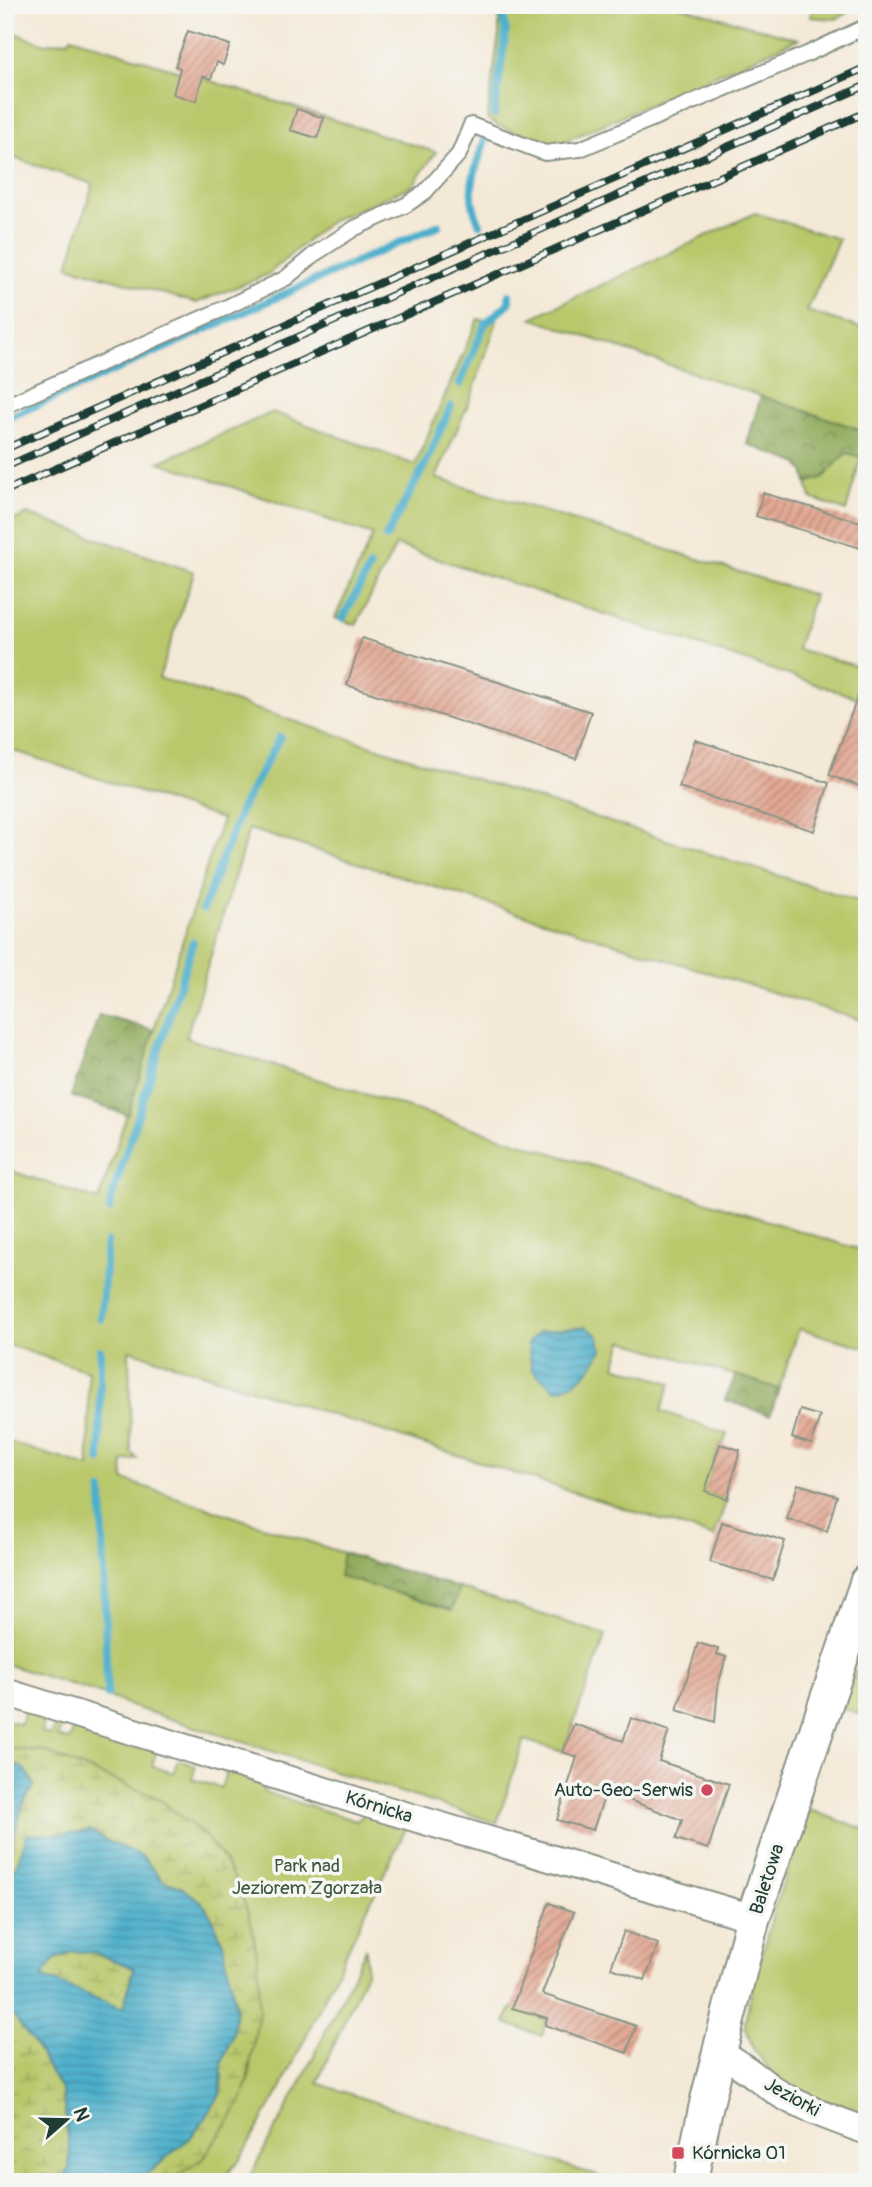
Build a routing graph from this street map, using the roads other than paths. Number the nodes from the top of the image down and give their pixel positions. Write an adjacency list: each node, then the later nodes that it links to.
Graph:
1 (867, 26): 2 (lane)
2 (5, 406)
3 (867, 1582): 5 (street, Baletowa)
4 (5, 1692): 5 (street, Kórnicka)
5 (753, 1918): 6 (street, Baletowa)
6 (721, 2054): 7 (street, Jeziorki); 8 (street, Baletowa)
7 (867, 2131)
8 (690, 2182)

